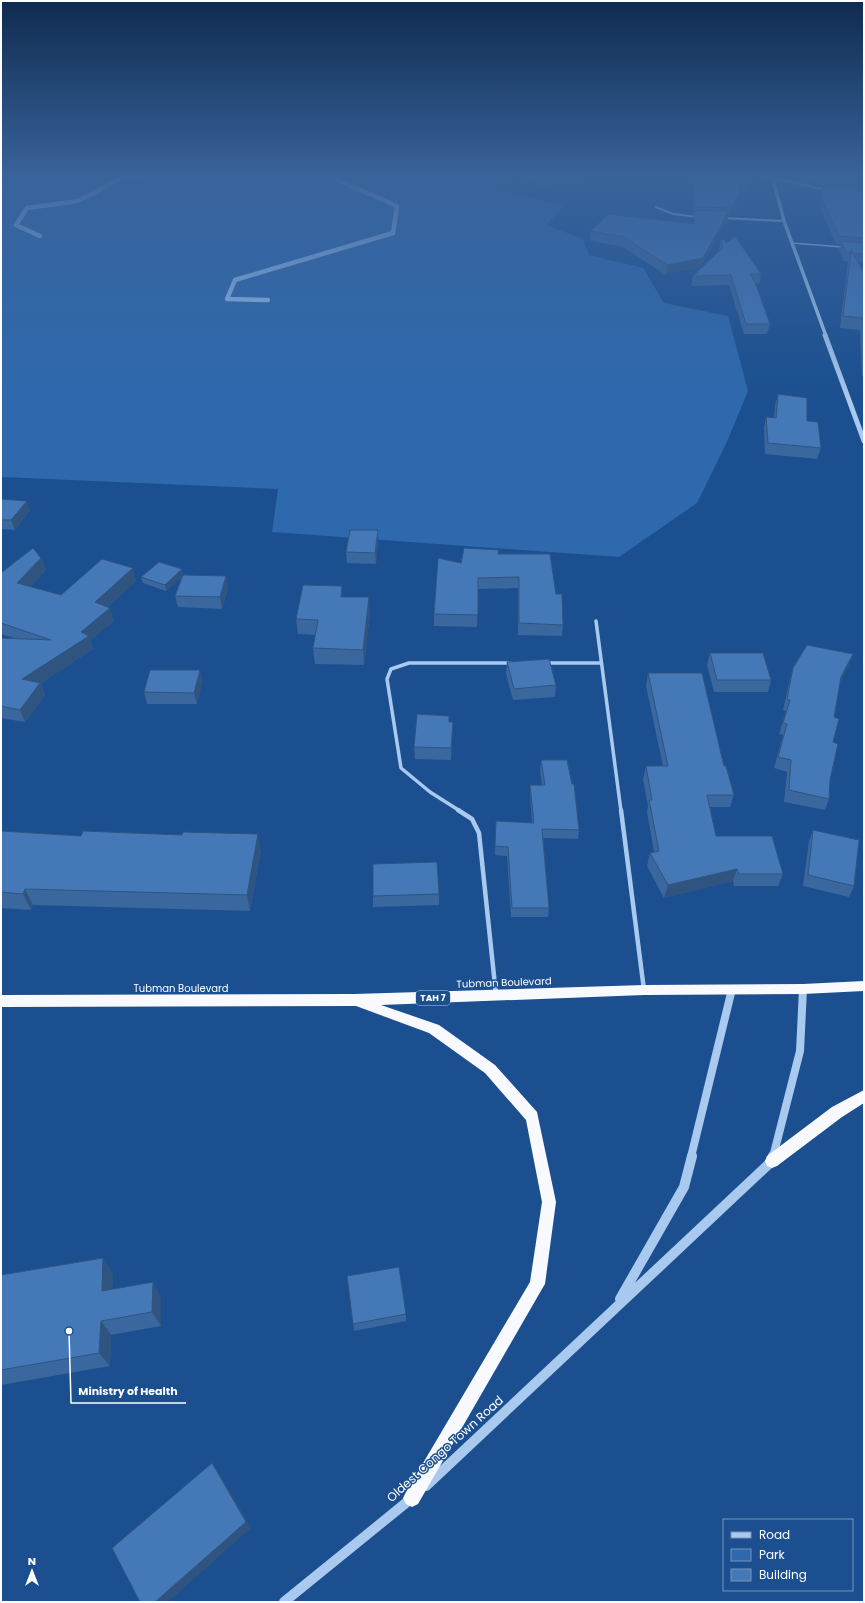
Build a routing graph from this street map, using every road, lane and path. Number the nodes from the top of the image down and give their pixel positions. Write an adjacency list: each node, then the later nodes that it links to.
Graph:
1 (794, 250): 2 (street)
2 (864, 441)
3 (596, 621): 6 (street)
4 (517, 663): 13 (street)
5 (540, 663): 6 (street)
6 (601, 663): 12 (street)
7 (864, 979): 9 (highway)
8 (864, 986): 9 (highway, Tubman Boulevard / TAH 7)
9 (850, 987): 11 (highway, Tubman Boulevard / TAH 7)
10 (732, 989): 11 (highway, Tubman Boulevard / TAH 7); 12 (highway, Tubman Boulevard / TAH 7); 18 (street)
11 (803, 989): 17 (street)
12 (644, 990): 13 (highway, Tubman Boulevard / TAH 7)
13 (496, 996): 14 (highway, Tubman Boulevard / TAH 7)
14 (354, 1000): 15 (highway, Tubman Boulevard / TAH 7); 19 (highway)
15 (1, 1001)
16 (864, 1096): 17 (highway)
17 (772, 1161): 18 (street, Oldest Congo Town Road)
18 (616, 1306): 19 (street, Oldest Congo Town Road)
19 (412, 1498): 20 (street, Oldest Congo Town Road)
20 (284, 1602)

